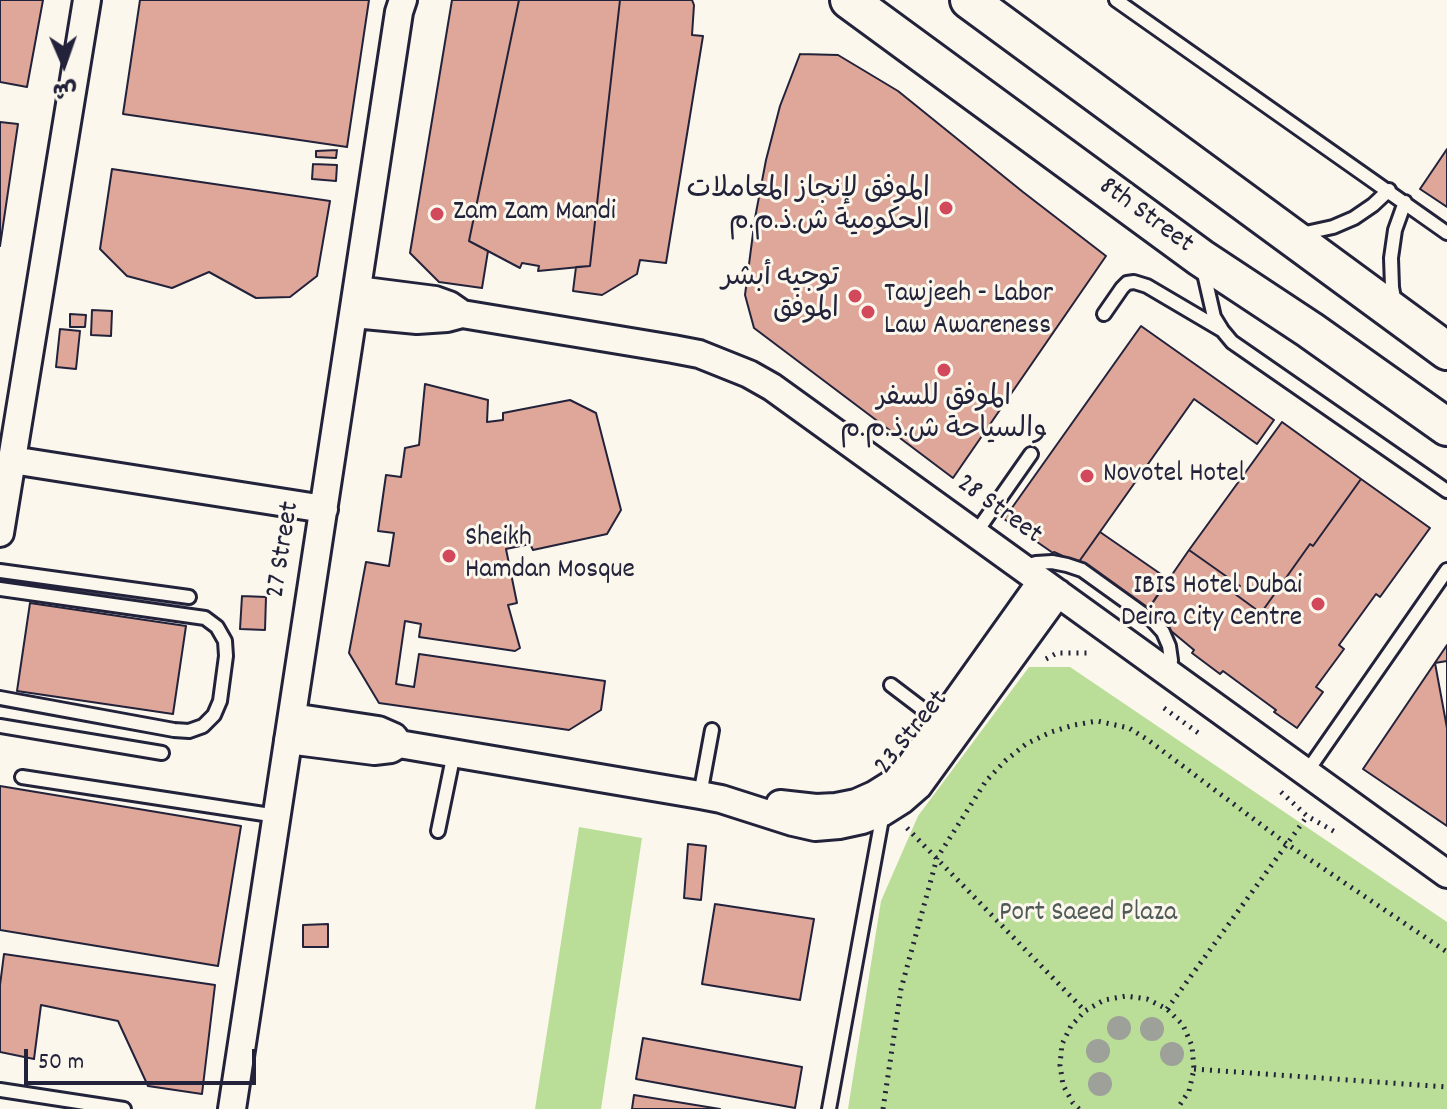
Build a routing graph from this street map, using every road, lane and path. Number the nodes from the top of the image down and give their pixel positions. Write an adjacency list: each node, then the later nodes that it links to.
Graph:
1 (87, 0): 20 (street)
2 (403, 0): 11 (street, 27 Street)
3 (849, 0): 10 (street, 8th Street)
4 (969, 0): 9 (street)
5 (1116, 0): 6 (lane)
6 (1389, 190): 7 (lane); 9 (lane)
7 (1405, 202): 8 (lane); 13 (lane)
8 (1447, 233)
9 (1289, 235): 13 (street)
10 (1201, 258): 14 (lane); 15 (street, 8th Street)
11 (356, 302): 22 (street, 27 Street); 24 (street, 28 Street)
12 (1104, 314): 14 (lane)
13 (1397, 315): 16 (street)
14 (1222, 330): 21 (lane)
15 (1310, 330): 17 (street); 18 (street, 8th Street)
16 (1447, 351)
17 (1447, 396)
18 (1447, 427)
19 (1031, 454): 24 (lane)
20 (12, 460): 22 (street); 23 (street)
21 (1447, 491)
22 (324, 509): 37 (street, 27 Street)
23 (0, 533)
24 (975, 534): 27 (street, 28 Street)
25 (1447, 570): 44 (lane)
26 (0, 571): 29 (lane)
27 (1040, 581): 32 (street, 28 Street); 32 (lane); 38 (street, 23 Street)
28 (0, 589): 34 (lane)
29 (189, 597)
30 (1099, 653): 31 (path)
31 (1034, 666)
32 (1170, 674): 44 (street, 28 Street)
33 (891, 685): 38 (lane)
34 (0, 698)
35 (1153, 699): 40 (path)
36 (0, 726): 41 (lane)
37 (290, 728): 42 (street, 23 Street); 47 (street, 27 Street)
38 (949, 729): 46 (street, 23 Street); 49 (street, 23 Street)
39 (712, 730): 46 (lane)
40 (1210, 741)
41 (162, 753)
42 (454, 753): 46 (street, 23 Street); 50 (lane)
43 (22, 777): 47 (lane)
44 (1317, 781): 48 (path); 54 (street, 28 Street)
45 (1278, 789): 48 (path)
46 (710, 797): 49 (street, 23 Street)
47 (277, 816): 63 (street, 27 Street)
48 (1307, 816): 51 (path); 52 (path)
49 (893, 818): 53 (path); 64 (lane)
50 (438, 831)
51 (1344, 836)
52 (1287, 844): 53 (path); 55 (path); 56 (path)
53 (937, 858): 57 (path); 65 (path)
54 (1447, 874)
55 (1447, 952)
56 (1167, 1009): 57 (path); 58 (path)
57 (1085, 1011): 61 (path)
58 (1194, 1069): 59 (path); 68 (path)
59 (1447, 1087)
60 (0, 1090): 62 (lane)
61 (1073, 1103): 66 (path); 67 (path)
62 (124, 1109)
63 (232, 1109)
64 (829, 1109)
65 (883, 1109)
66 (1067, 1109)
67 (1079, 1109)
68 (1177, 1109)

